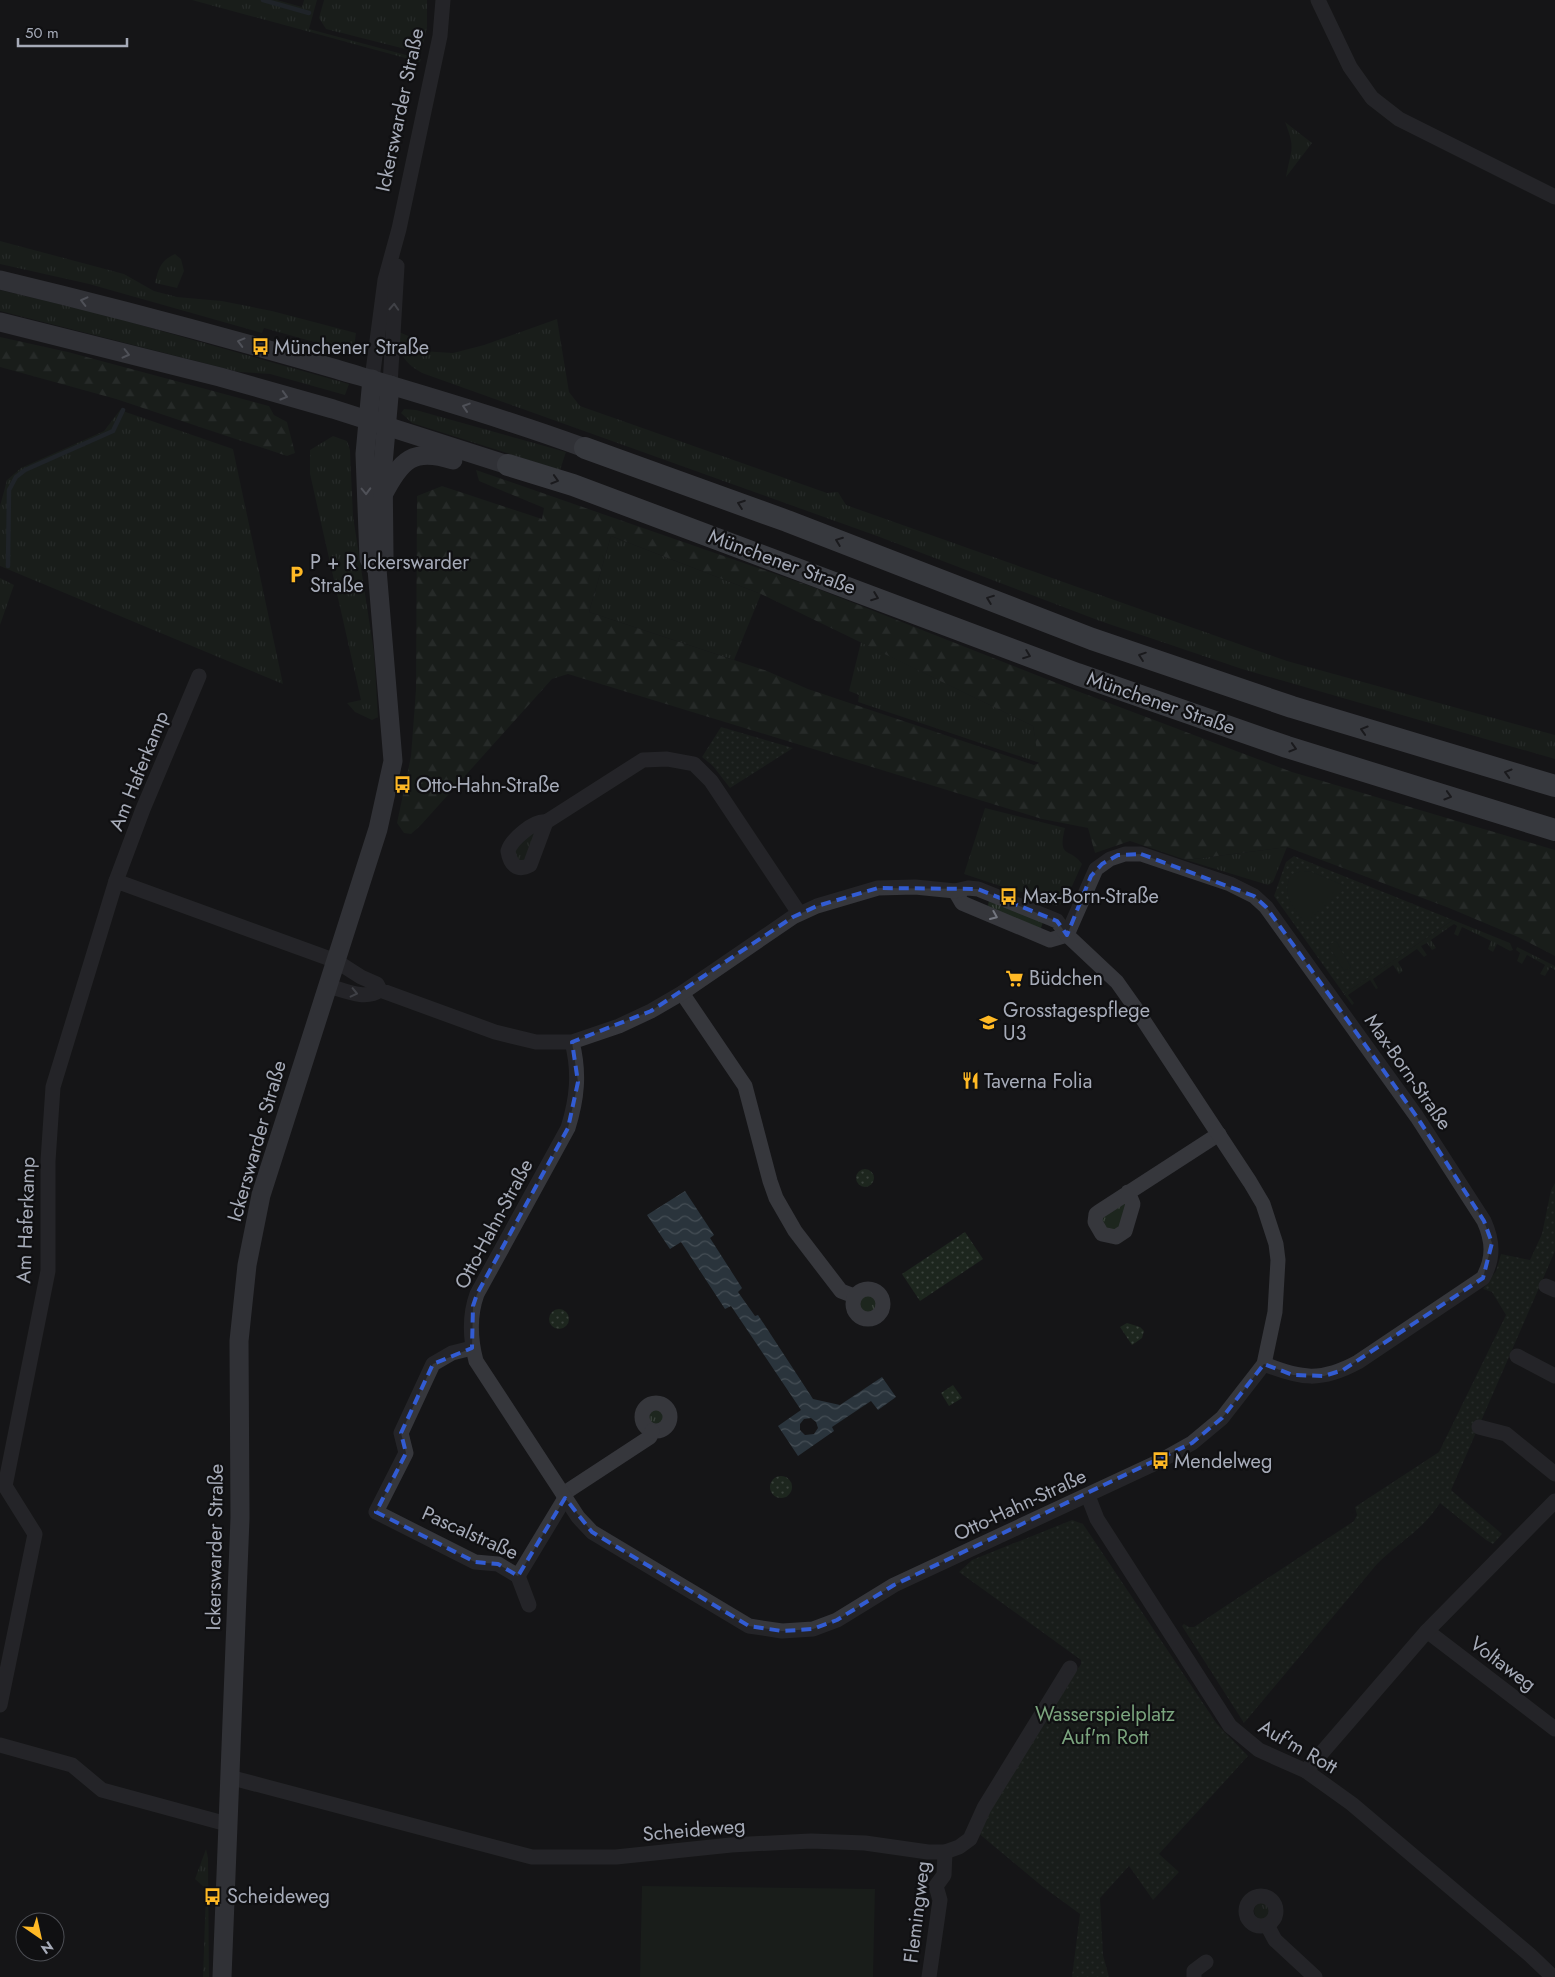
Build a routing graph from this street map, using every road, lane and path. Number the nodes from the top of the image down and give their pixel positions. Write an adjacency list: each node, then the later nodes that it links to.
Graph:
1 (443, 0): 4 (street, Ickerswarder Straße)
2 (1318, 0): 3 (street)
3 (1555, 197)
4 (399, 229): 7 (street, Ickerswarder Straße); 8 (street, Ickerswarder Straße, one-way to 4)
5 (0, 280): 7 (main road, Münchener Straße, one-way to 5)
6 (0, 322): 9 (main road, Münchener Straße, one-way to 9)
7 (372, 379): 8 (main road, Münchener Straße); 9 (main road, Ickerswarder Straße)
8 (390, 385): 9 (main road, Ickerswarder Straße); 10 (main road, Münchener Straße, one-way to 8)
9 (377, 423): 11 (main road, Münchener Straße); 12 (main road, Ickerswarder Straße); 13 (main road, Ickerswarder Straße, one-way to 13)
10 (585, 448): 15 (highway, Münchener Straße, one-way to 10)
11 (508, 465): 12 (main road); 17 (highway, Münchener Straße, one-way to 17)
12 (383, 496): 13 (main road, Ickerswarder Straße)
13 (378, 569): 21 (main road, Ickerswarder Straße)
14 (199, 676): 18 (street, Am Haferkamp)
15 (1555, 786)
16 (546, 822): 19 (street)
17 (1555, 830)
18 (116, 881): 21 (street); 43 (street, Am Haferkamp)
19 (799, 914): 20 (street); 24 (street)
20 (1067, 935): 26 (street, Otto-Hahn-Straße); 31 (street, Max-Born-Straße)
21 (336, 961): 22 (main road, Ickerswarder Straße); 23 (street)
22 (328, 986): 23 (street, one-way to 23); 47 (main road, Ickerswarder Straße)
23 (380, 990): 25 (street)
24 (682, 994): 25 (street); 28 (street)
25 (572, 1042): 29 (street, Otto-Hahn-Straße)
26 (1219, 1134): 27 (street); 31 (street, Otto-Hahn-Straße)
27 (1128, 1192)
28 (854, 1296)
29 (472, 1348): 36 (street, Otto-Hahn-Straße); 39 (street, Pascalstraße)
30 (1517, 1356): 32 (street)
31 (1264, 1364): 37 (street, Otto-Hahn-Straße)
32 (1555, 1376)
33 (1479, 1427): 35 (street)
34 (652, 1431): 36 (street)
35 (1555, 1474)
36 (564, 1496): 37 (street, Otto-Hahn-Straße); 39 (street, Pascalstraße)
37 (1088, 1496): 46 (street, Auf'm Rott)
38 (1555, 1501): 41 (street)
39 (518, 1576): 40 (street, Pascalstraße)
40 (529, 1605)
41 (1427, 1631): 44 (street, Voltaweg); 46 (street)
42 (1070, 1668): 49 (street)
43 (0, 1705)
44 (1555, 1728)
45 (0, 1745): 48 (street)
46 (1306, 1771): 56 (street, Auf'm Rott)
47 (229, 1777): 48 (main road, Ickerswarder Straße); 49 (street, Scheideweg)
48 (227, 1824): 52 (main road, Ickerswarder Straße)
49 (945, 1852): 53 (street, Flemingweg)
50 (1267, 1925): 55 (street)
51 (1206, 1962): 54 (street)
52 (222, 1977)
53 (929, 1977)
54 (1194, 1977)
55 (1315, 1977)
56 (1553, 1977)

